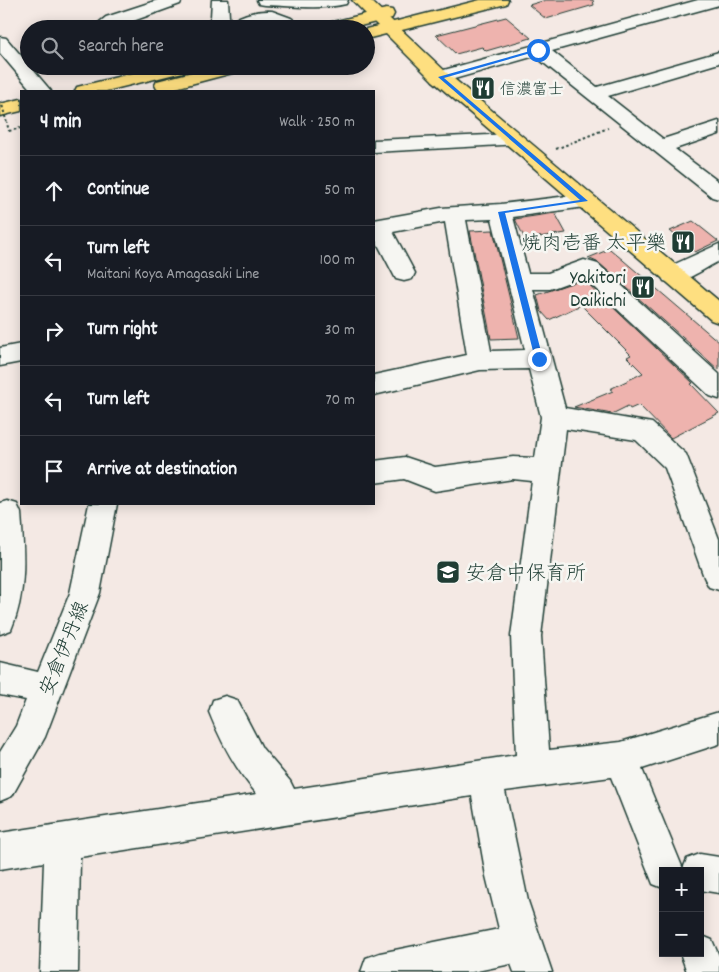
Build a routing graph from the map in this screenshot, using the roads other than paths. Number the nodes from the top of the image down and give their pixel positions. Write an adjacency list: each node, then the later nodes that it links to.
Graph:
1 (174, 0): 9 (street)
2 (220, 0): 10 (street)
3 (265, 0): 4 (street)
4 (340, 0)
5 (360, 0): 13 (main road)
6 (446, 0): 13 (main road)
7 (500, 0): 13 (main road)
8 (714, 5): 17 (street)
9 (117, 20)
10 (218, 20)
11 (251, 20): 12 (street)
12 (281, 20)
13 (384, 22): 14 (main road); 15 (main road); 23 (main road)
14 (375, 23)
15 (375, 28)
16 (0, 42): 18 (street)
17 (538, 50): 23 (street); 27 (street)
18 (20, 57)
19 (719, 57): 27 (street)
20 (32, 75): 24 (street)
21 (148, 75): 25 (main road)
22 (202, 75): 26 (main road)
23 (440, 77): 33 (main road)
24 (41, 90)
25 (88, 90)
26 (142, 90)
27 (594, 94): 35 (street)
28 (0, 105): 29 (main road)
29 (20, 105)
30 (20, 119): 31 (main road)
31 (0, 124)
32 (719, 127): 35 (street)
33 (513, 140): 34 (street); 37 (main road)
34 (375, 146)
35 (660, 146): 36 (street)
36 (719, 192)
37 (585, 201): 38 (street); 43 (main road)
38 (501, 212): 39 (street); 44 (street)
39 (454, 214): 40 (street); 49 (street)
40 (378, 222): 42 (street)
41 (719, 252): 43 (street)
42 (404, 273)
43 (672, 275): 45 (main road)
44 (519, 281): 48 (street); 51 (street)
45 (719, 314)
46 (20, 353): 47 (street)
47 (0, 357)
48 (539, 359): 49 (street); 52 (street)
49 (480, 361): 50 (street)
50 (375, 385)
51 (719, 389)
52 (554, 417): 53 (street); 57 (street)
53 (546, 470): 54 (street); 64 (street)
54 (375, 472)
55 (103, 505): 60 (street, 安倉伊丹線)
56 (7, 514): 58 (street)
57 (719, 577)
58 (0, 620)
59 (0, 679): 60 (street)
60 (46, 689): 66 (street, 安倉伊丹線)
61 (225, 712): 67 (street)
62 (719, 728): 63 (street)
63 (621, 759): 64 (street); 70 (street)
64 (533, 769): 65 (street)
65 (486, 777): 67 (street); 74 (street)
66 (0, 784)
67 (280, 808): 68 (street)
68 (62, 842): 69 (street); 75 (street)
69 (0, 851)
70 (664, 867)
71 (704, 873): 72 (street)
72 (719, 875)
73 (700, 957): 77 (street)
74 (527, 958): 76 (street)
75 (59, 972)
76 (380, 972)
77 (706, 972)

